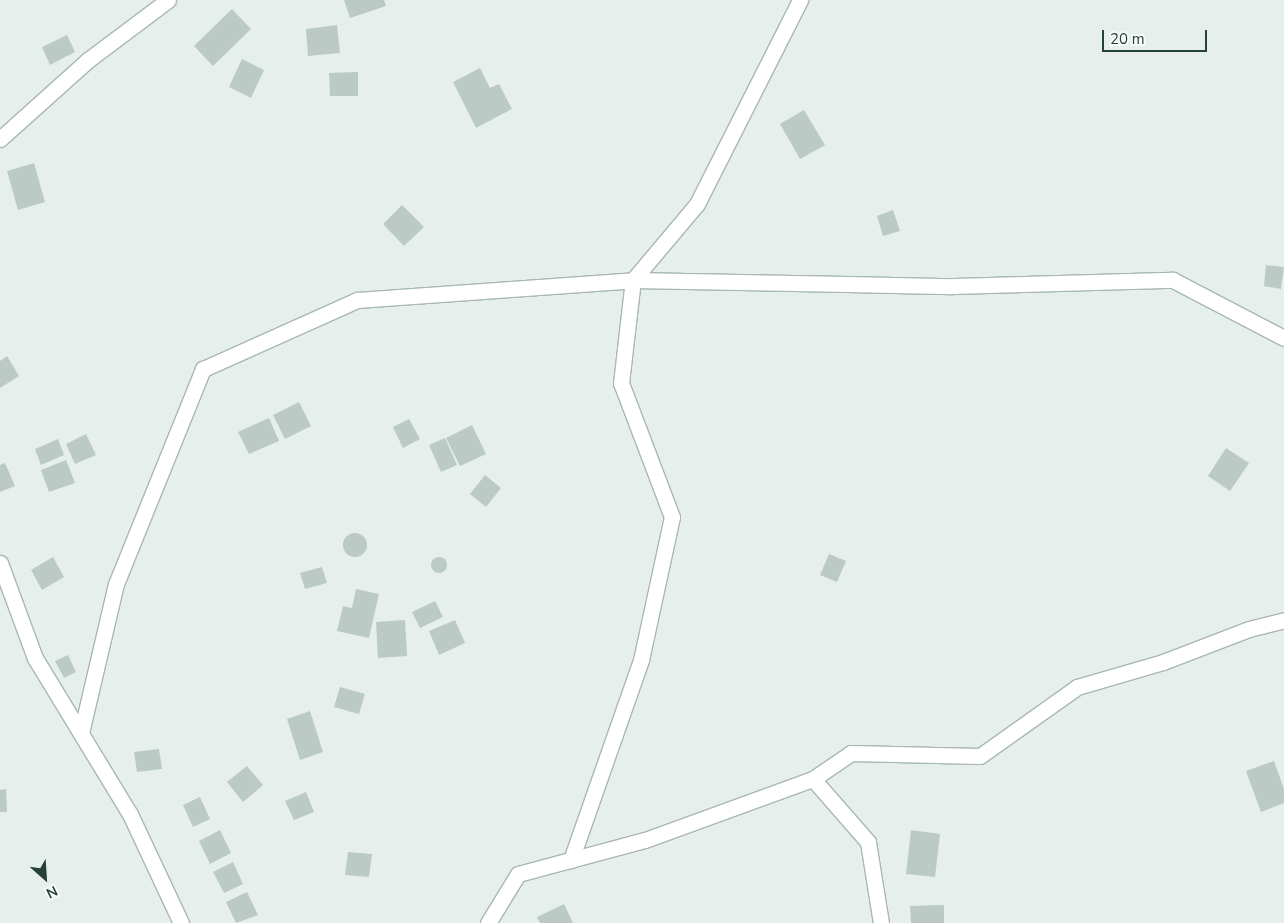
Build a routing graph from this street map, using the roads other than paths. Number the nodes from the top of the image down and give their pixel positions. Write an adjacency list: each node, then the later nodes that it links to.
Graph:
1 (168, 0): 3 (street)
2 (800, 0): 4 (street)
3 (0, 139)
4 (633, 280): 5 (street); 8 (street); 10 (street)
5 (1284, 338)
6 (0, 563): 8 (street)
7 (1284, 620): 9 (street)
8 (80, 733): 11 (street)
9 (813, 780): 10 (street); 13 (street)
10 (571, 860): 12 (street)
11 (181, 923)
12 (488, 923)
13 (881, 923)

